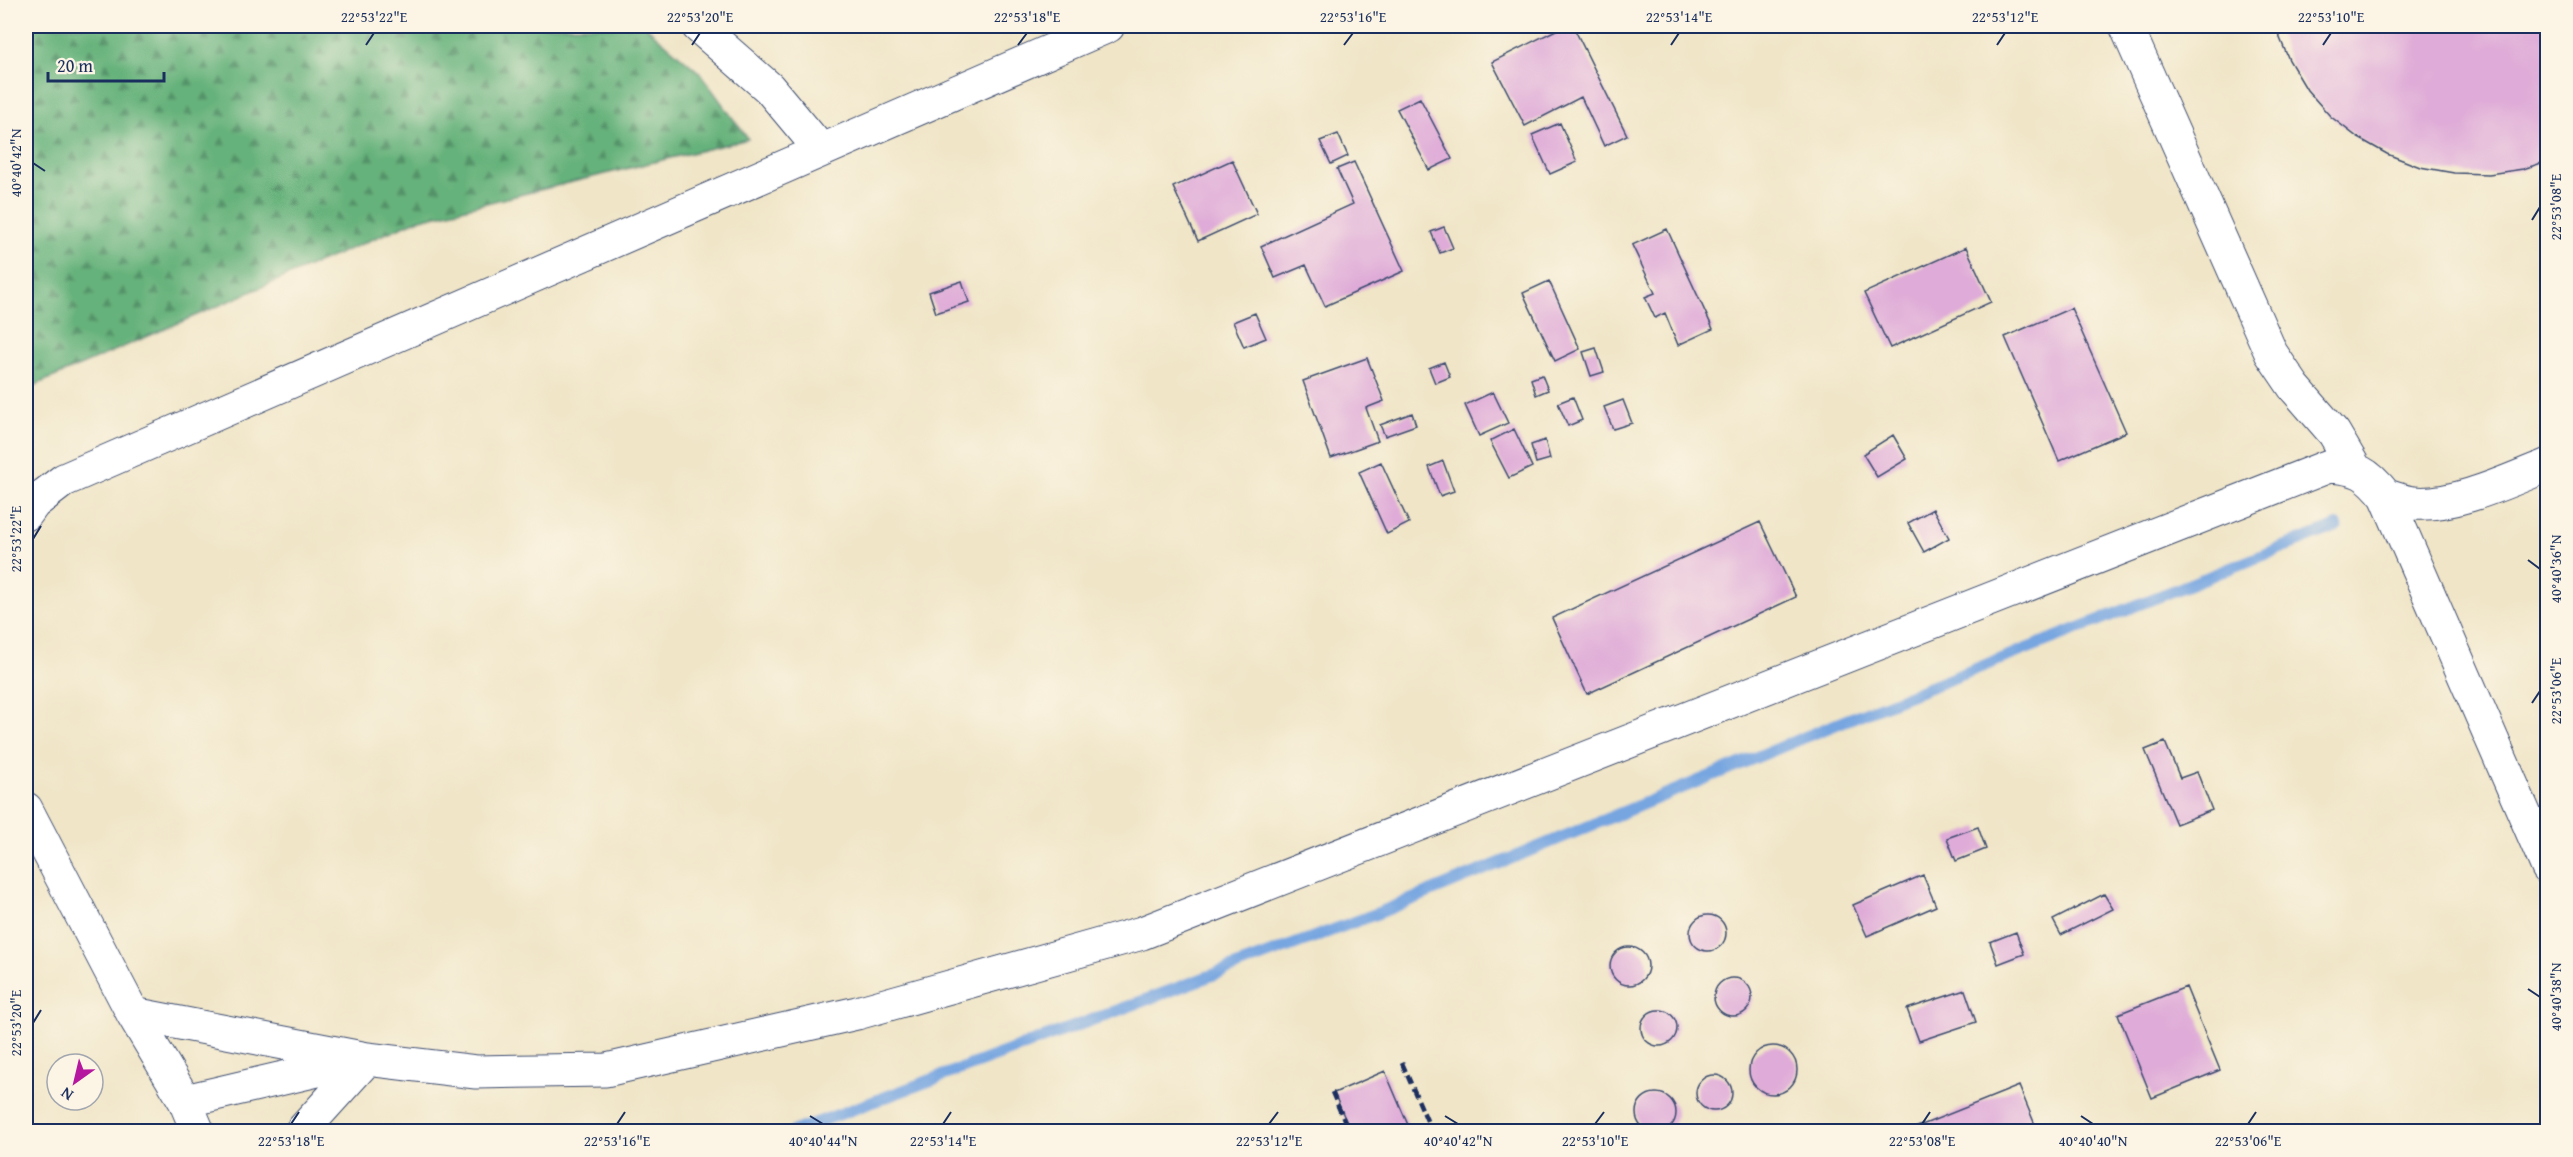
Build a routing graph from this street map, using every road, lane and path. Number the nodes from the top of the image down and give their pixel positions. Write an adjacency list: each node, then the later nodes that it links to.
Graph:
1 (698, 26): 4 (lane)
2 (1108, 26): 4 (lane)
3 (2126, 26): 6 (lane)
4 (820, 148): 8 (lane)
5 (2547, 465): 7 (lane)
6 (2354, 467): 7 (lane); 12 (lane)
7 (2386, 496): 10 (lane)
8 (26, 514)
9 (26, 809): 11 (lane)
10 (2547, 868)
11 (133, 1014): 12 (lane); 13 (lane)
12 (367, 1059): 13 (lane); 15 (lane)
13 (185, 1101): 14 (lane)
14 (198, 1131)
15 (301, 1131)

